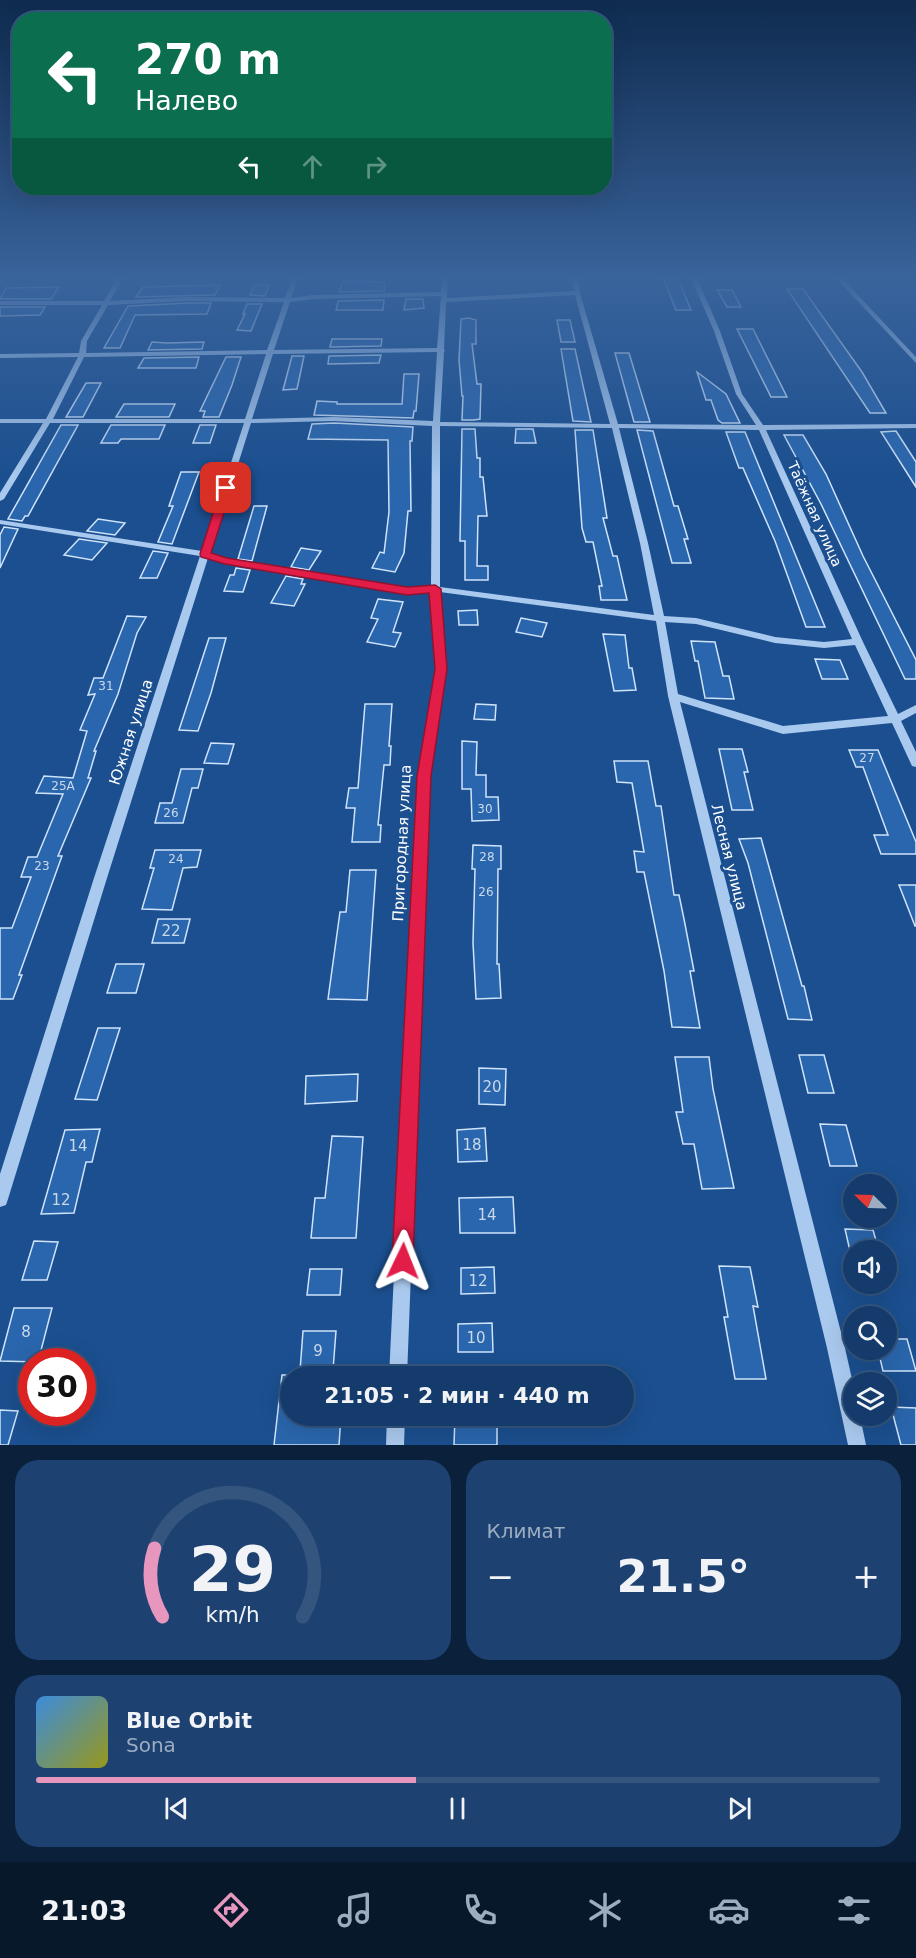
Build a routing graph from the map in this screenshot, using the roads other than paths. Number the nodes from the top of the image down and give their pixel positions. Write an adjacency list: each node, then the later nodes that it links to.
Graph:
1 (84, 343): 9 (street)
2 (271, 343): 8 (street, Южная улица)
3 (442, 343): 7 (street, Пригородная улица)
4 (592, 343): 16 (street, Лесная улица)
5 (721, 343): 18 (street, Таёжная улица)
6 (900, 343): 11 (street)
7 (442, 350): 8 (street); 15 (street, Пригородная улица)
8 (268, 352): 9 (street); 14 (street, Южная улица)
9 (82, 355): 10 (street); 12 (street)
10 (0, 356)
11 (916, 361)
12 (48, 420): 13 (street); 14 (street); 19 (street)
13 (0, 421)
14 (248, 421): 15 (street); 21 (street, Южная улица)
15 (436, 424): 16 (street); 22 (street, Пригородная улица)
16 (616, 426): 18 (street); 23 (street, Лесная улица)
17 (916, 426): 18 (street)
18 (760, 427): 24 (street, Таёжная улица)
19 (0, 499)
20 (0, 522): 21 (street)
21 (205, 554): 22 (street); 29 (street, Южная улица)
22 (435, 589): 23 (street); 30 (street, Пригородная улица)
23 (662, 619): 24 (street); 25 (street, Лесная улица)
24 (858, 642): 27 (street, Таёжная улица)
25 (673, 696): 27 (street); 33 (street, Лесная улица)
26 (916, 710): 27 (street)
27 (896, 719): 28 (street, Таёжная улица)
28 (916, 763)
29 (0, 1199)
30 (398, 1366)
31 (396, 1426): 32 (street)
32 (395, 1445)
33 (857, 1445)

